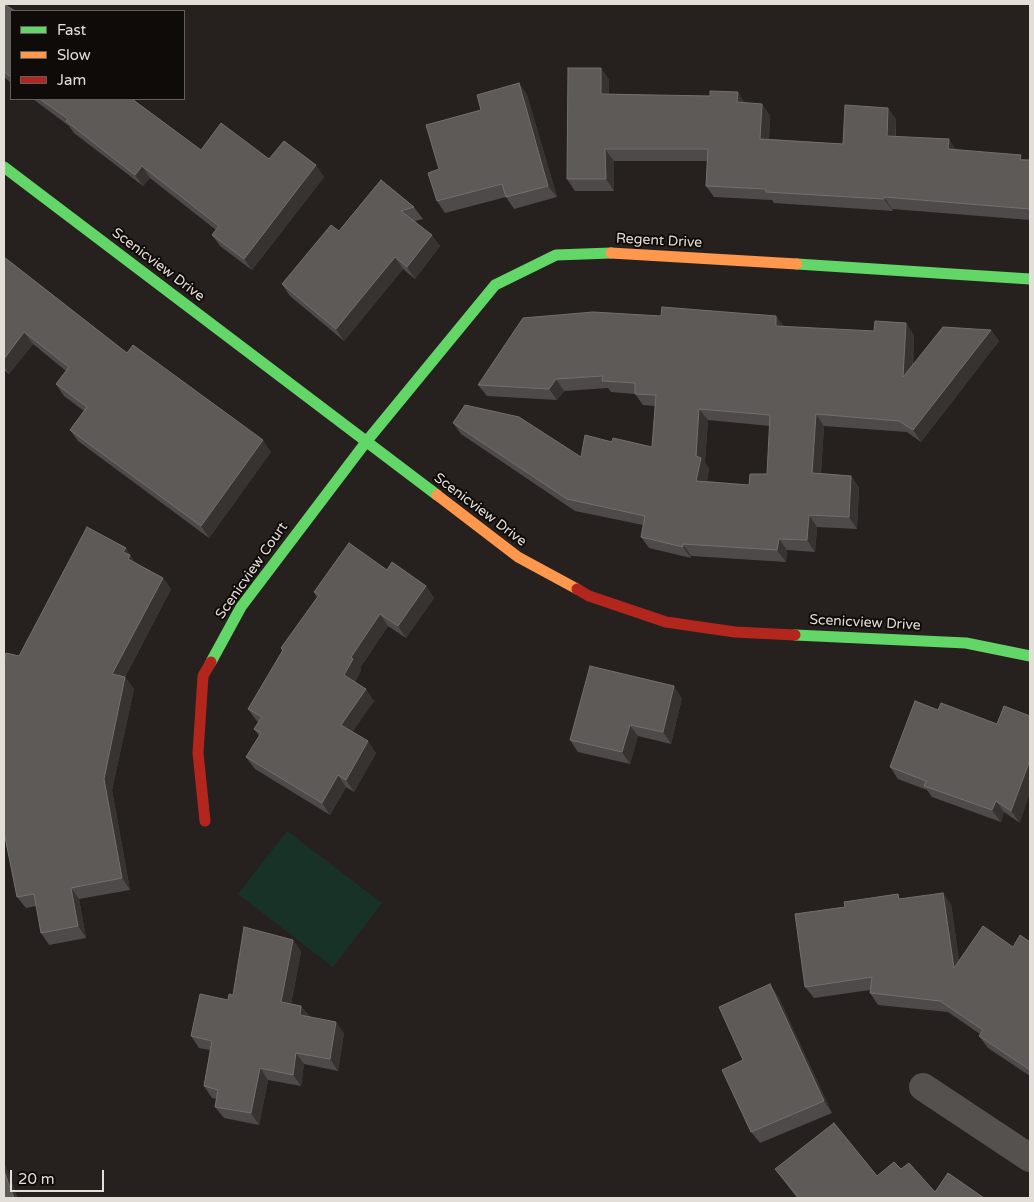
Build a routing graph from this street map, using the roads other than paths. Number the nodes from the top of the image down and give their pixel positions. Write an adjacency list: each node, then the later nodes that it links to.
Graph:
1 (4, 166): 3 (street, Scenicview Drive)
2 (1030, 279): 3 (street, Regent Drive)
3 (366, 442): 4 (street, Scenicview Drive); 5 (street, Scenicview Court)
4 (1030, 656)
5 (205, 821)
6 (923, 1087): 7 (street)
7 (1030, 1158)

